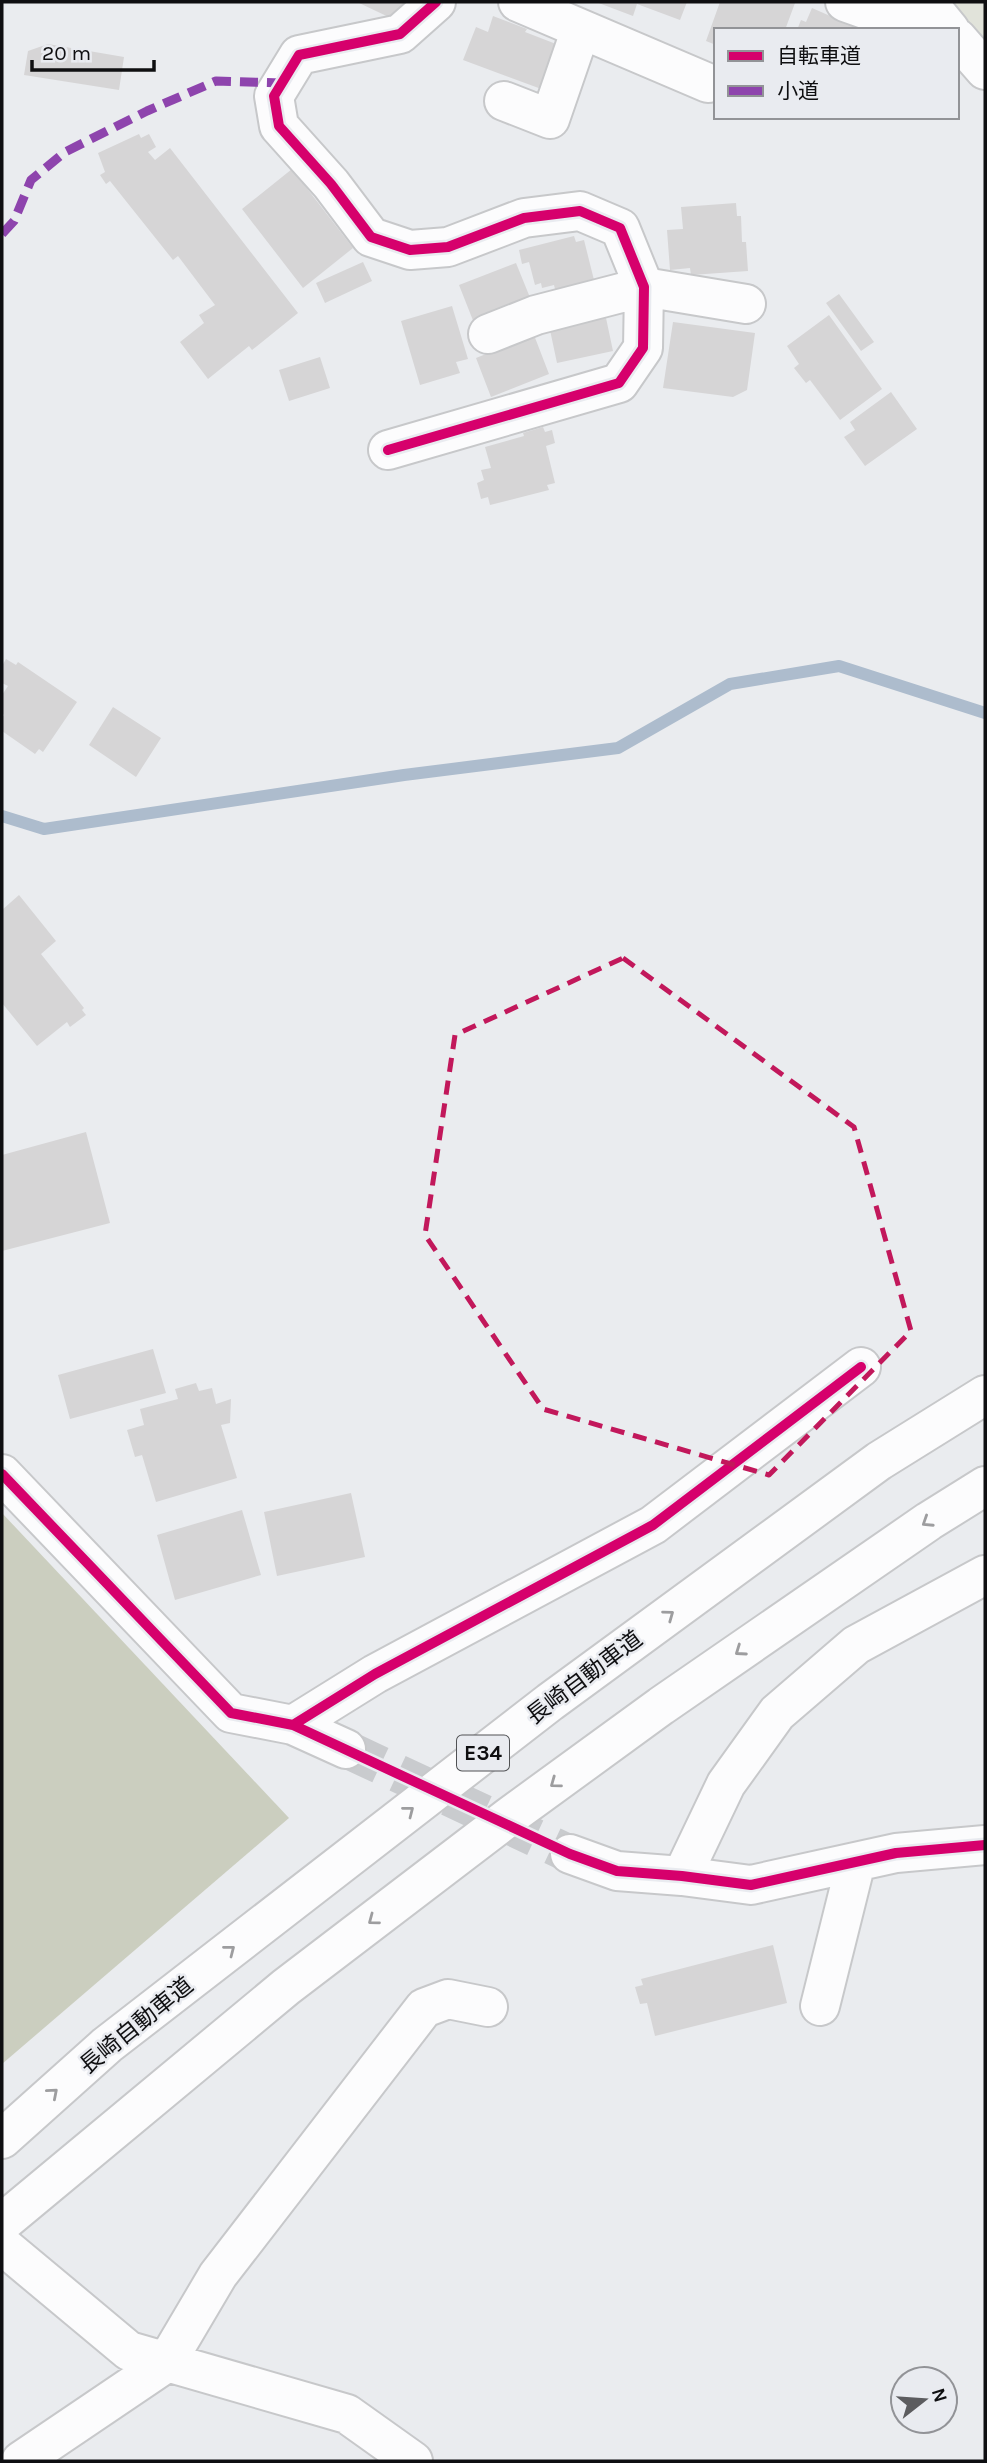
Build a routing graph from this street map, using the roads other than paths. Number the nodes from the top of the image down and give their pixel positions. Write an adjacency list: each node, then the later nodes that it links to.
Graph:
1 (436, 2): 10 (main road)
2 (518, 2): 5 (main road)
3 (845, 2): 4 (main road)
4 (938, 13)
5 (581, 29): 8 (main road); 9 (main road)
6 (959, 40): 7 (main road)
7 (985, 70)
8 (708, 83)
9 (505, 101)
10 (644, 288): 11 (main road); 12 (main road); 13 (main road)
11 (746, 304)
12 (488, 334)
13 (388, 450)
14 (861, 1367): 19 (main road)
15 (985, 1395): 27 (main road, 長崎自動車道 / E34, one-way to 15)
16 (2, 1474): 19 (main road)
17 (985, 1486): 28 (main road, one-way to 28)
18 (985, 1574): 24 (main road)
19 (293, 1725): 20 (main road)
20 (346, 1749)
21 (985, 1845): 23 (main road)
22 (570, 1854): 24 (main road)
23 (856, 1862): 24 (main road); 25 (main road)
24 (682, 1876)
25 (820, 2006)
26 (488, 2007): 30 (main road)
27 (2, 2138)
28 (2, 2223)
29 (2, 2245): 30 (main road)
30 (166, 2363): 31 (main road); 32 (main road)
31 (21, 2461)
32 (413, 2461)

